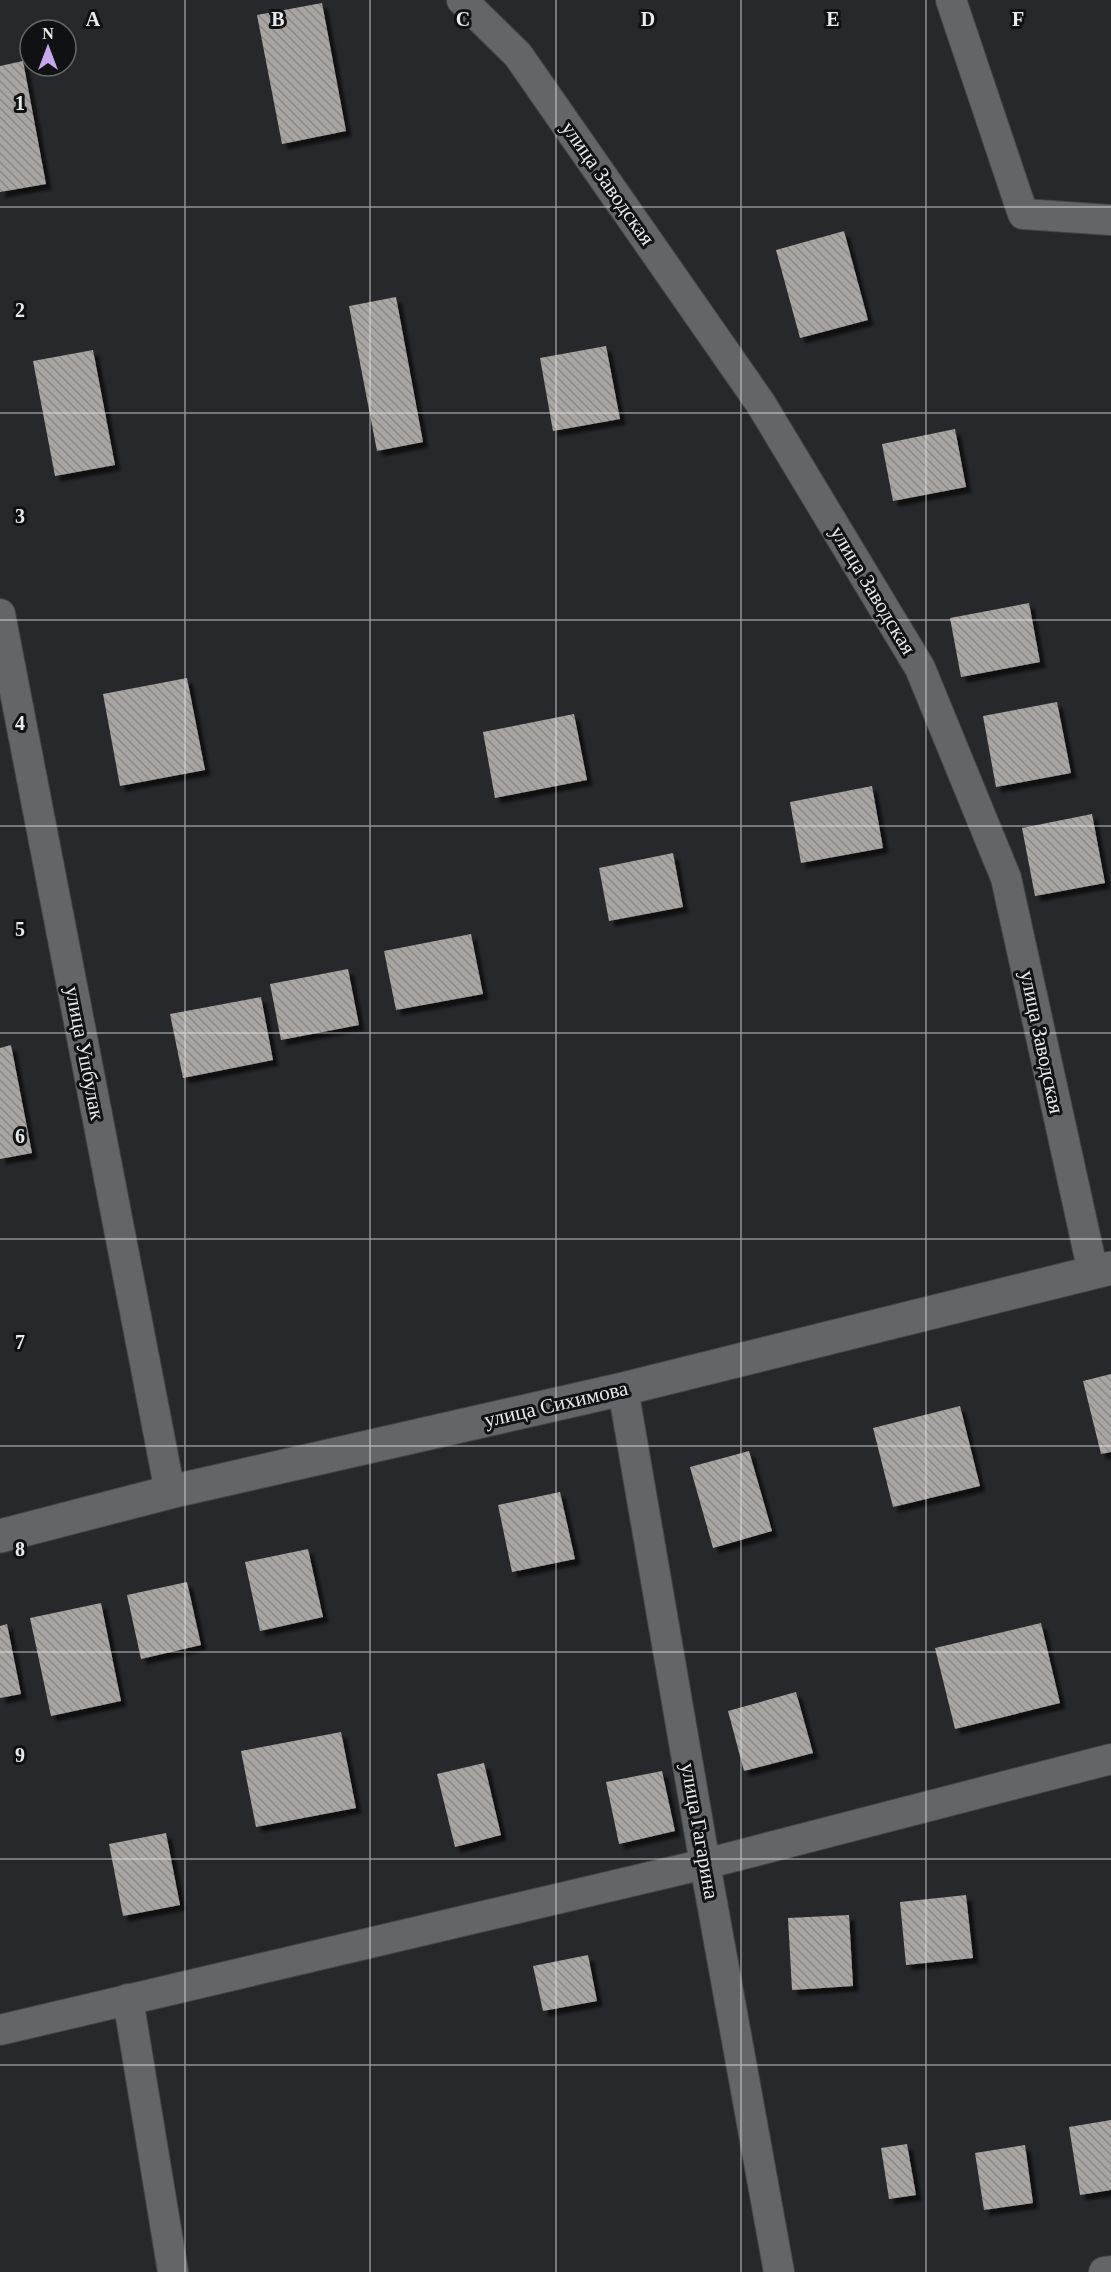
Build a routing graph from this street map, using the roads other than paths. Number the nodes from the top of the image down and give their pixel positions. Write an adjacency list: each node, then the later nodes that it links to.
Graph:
1 (462, 0): 5 (street, улица Заводская)
2 (951, 0): 3 (street)
3 (1111, 220)
4 (0, 614): 7 (street, улица Ушбулак)
5 (1102, 1270): 6 (street, улица Сихимова)
6 (623, 1389): 7 (street, улица Сихимова); 10 (street, улица Гагарина)
7 (170, 1492): 8 (street, улица Сихимова)
8 (0, 1536)
9 (1111, 1759): 10 (street)
10 (705, 1864): 11 (street); 15 (street, улица Гагарина)
11 (128, 2000): 12 (street); 14 (street)
12 (0, 2030)
13 (1111, 2271): 16 (street)
14 (172, 2272)
15 (779, 2272)
16 (1104, 2272)

